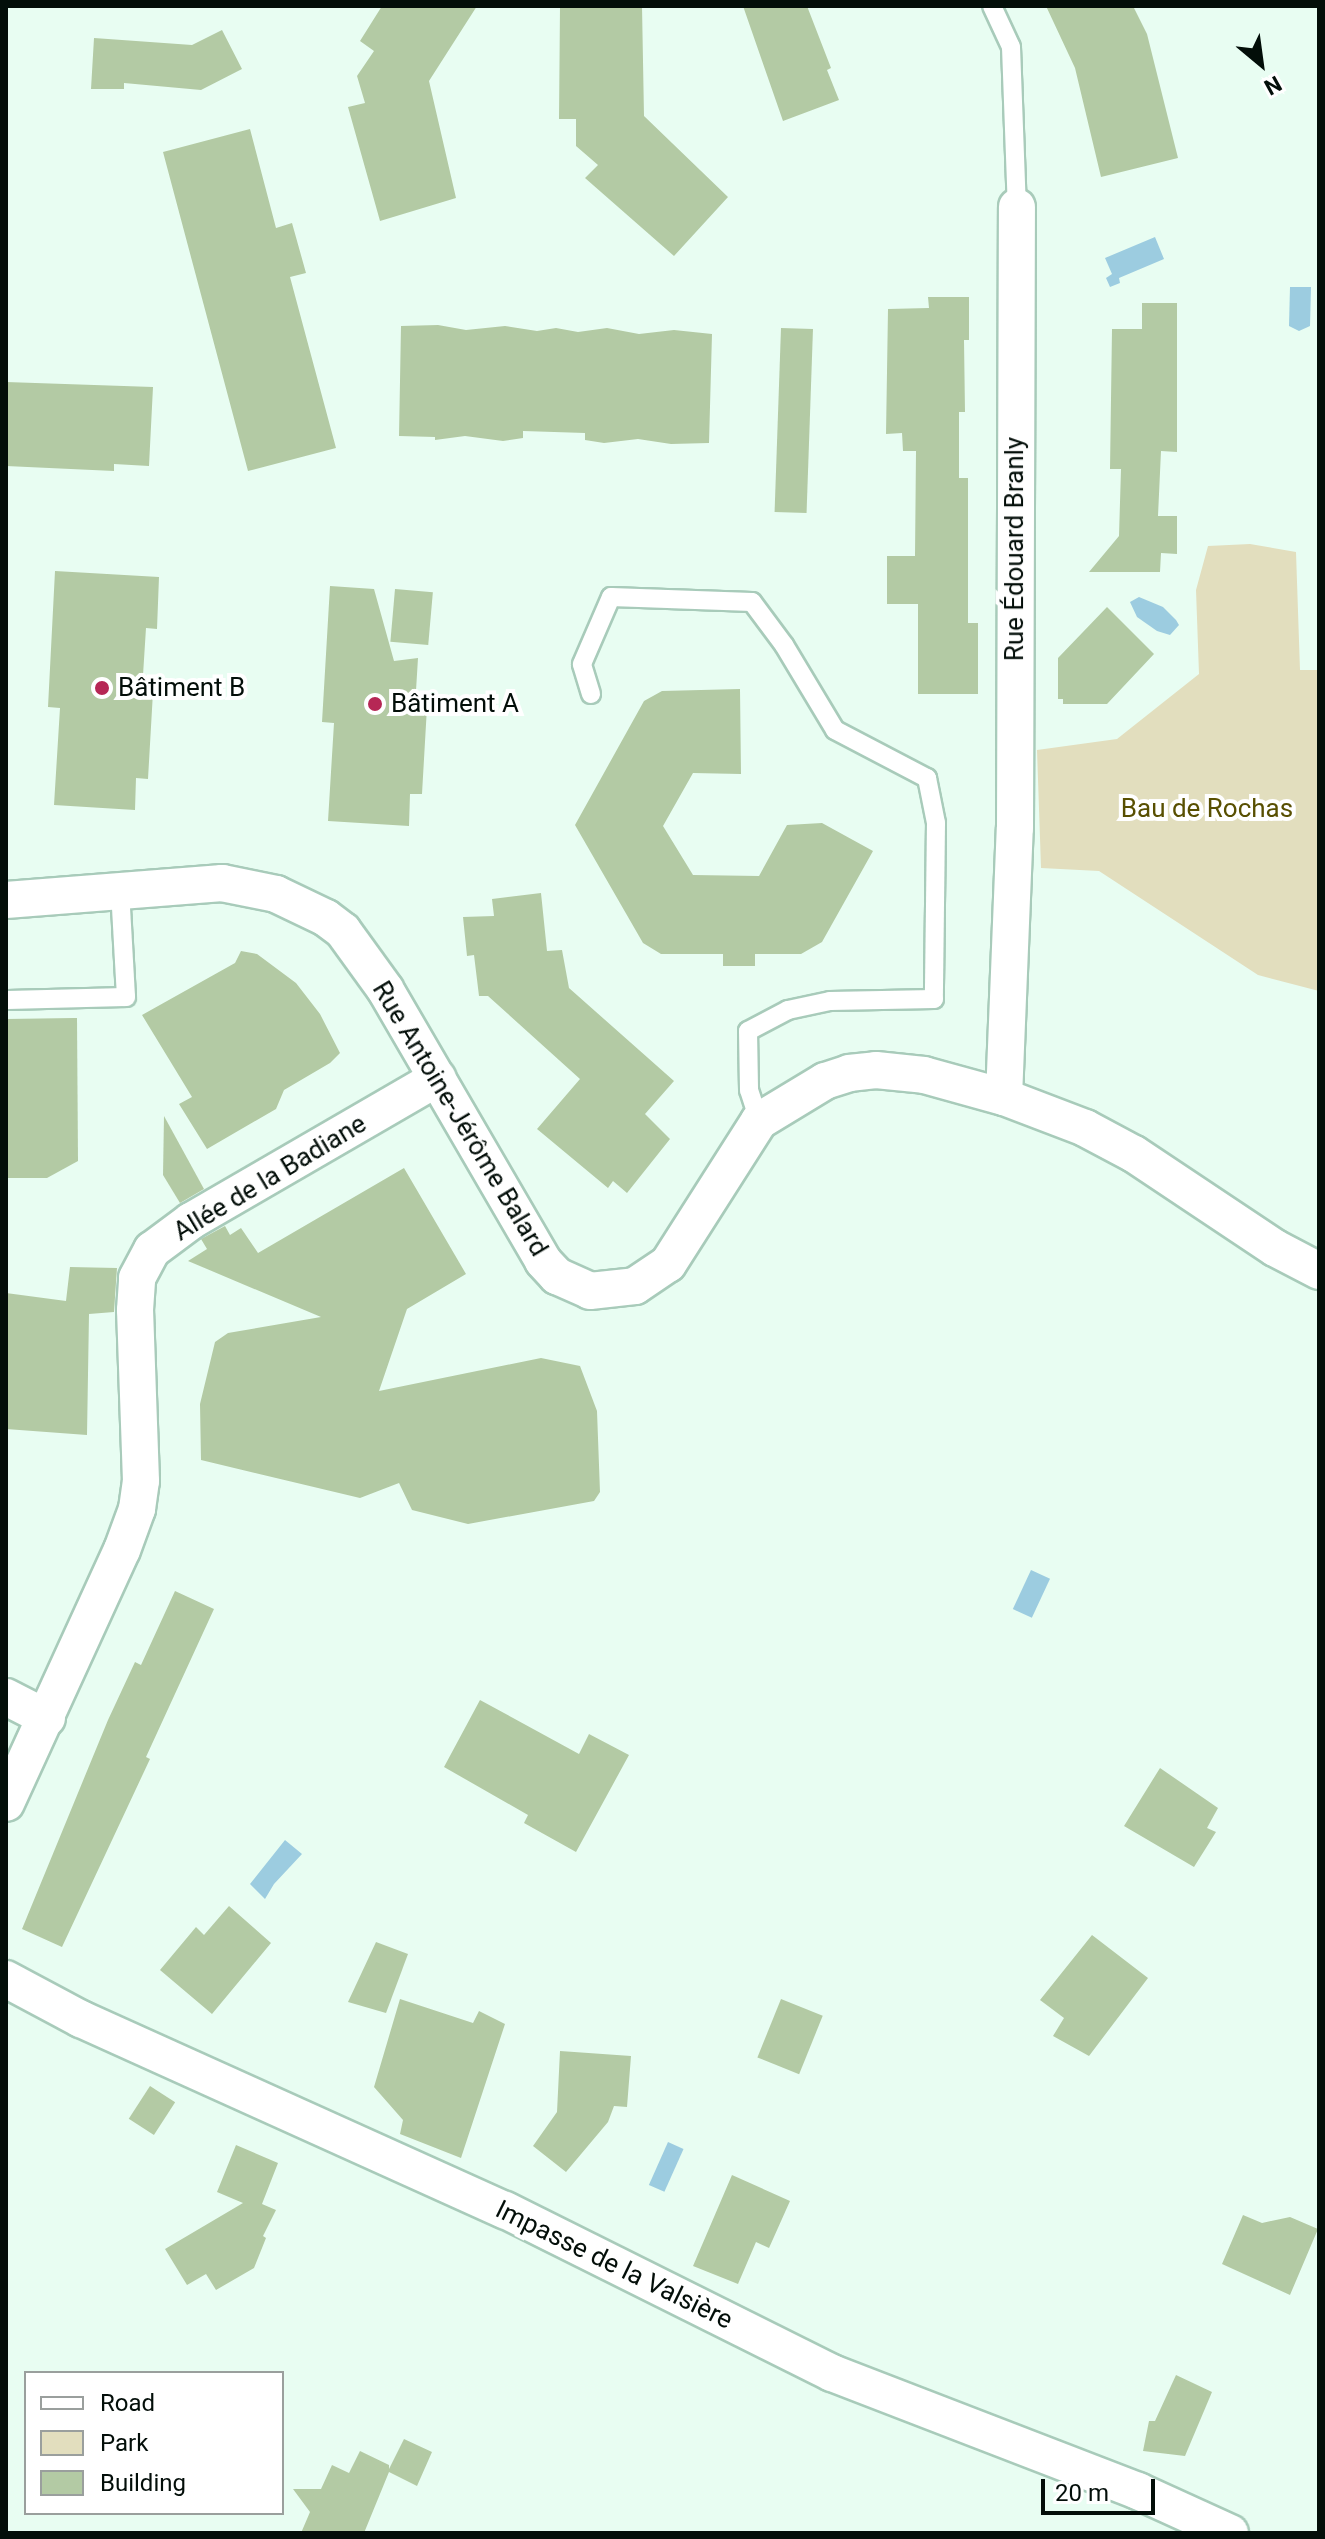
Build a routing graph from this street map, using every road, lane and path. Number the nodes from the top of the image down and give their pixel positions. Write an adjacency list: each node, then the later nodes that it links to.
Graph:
1 (992, 6): 2 (lane, Rue Édouard Branly)
2 (1017, 207): 8 (street, Rue Édouard Branly)
3 (591, 694): 9 (lane)
4 (120, 891): 5 (street, Rue Antoine-Jérôme Balard); 6 (lane); 7 (street, Rue Antoine-Jérôme Balard)
5 (6, 900)
6 (6, 1000)
7 (438, 1078): 9 (street, Rue Antoine-Jérôme Balard); 12 (street, Allée de la Badiane)
8 (1004, 1097): 9 (street, Rue Antoine-Jérôme Balard); 10 (street, Rue Antoine-Jérôme Balard)
9 (759, 1121)
10 (1319, 1271)
11 (6, 1697): 12 (street)
12 (47, 1718): 13 (street, Allée de la Badiane)
13 (6, 1803)
14 (6, 1979): 15 (street, Impasse de la Valsière)
15 (1230, 2533)

